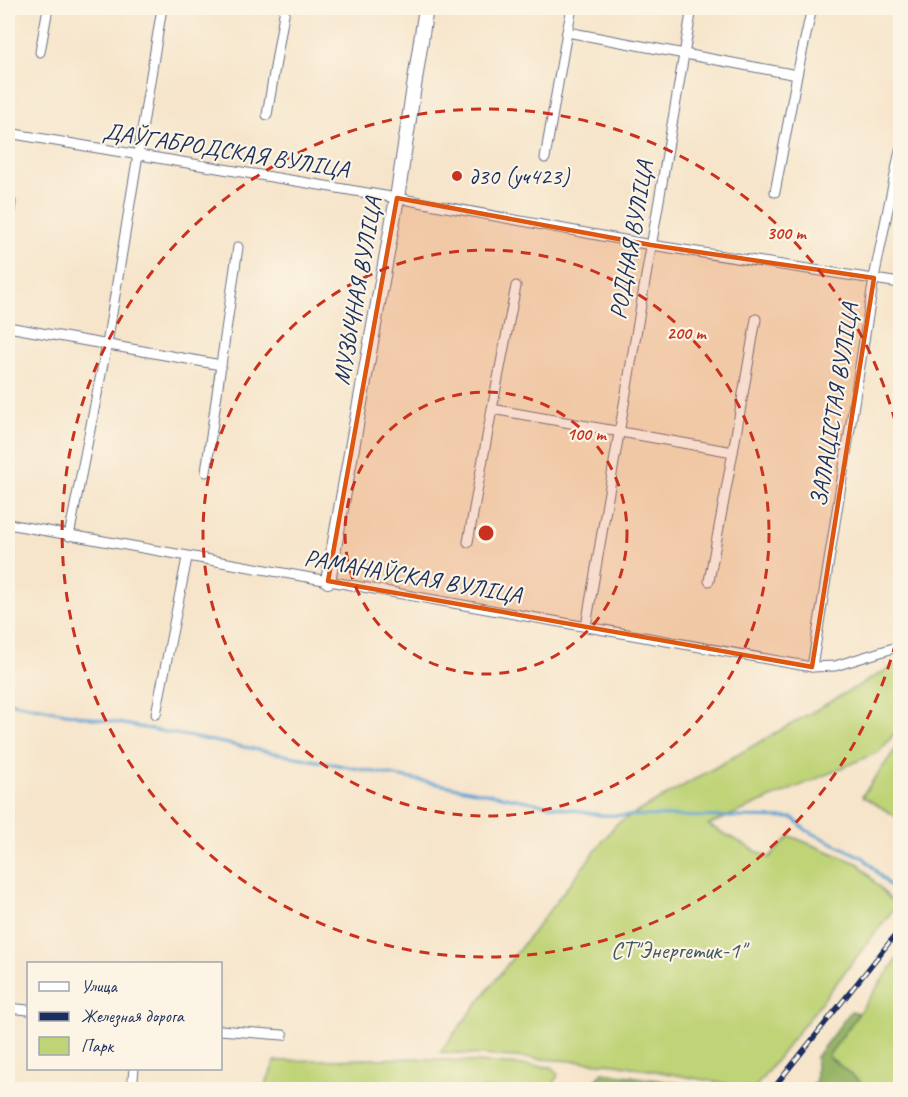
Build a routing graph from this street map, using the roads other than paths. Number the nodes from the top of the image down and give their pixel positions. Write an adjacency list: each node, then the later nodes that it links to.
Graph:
1 (48, 8): 9 (street)
2 (162, 8): 15 (street)
3 (285, 8): 12 (street)
4 (426, 8): 18 (street, МУЗЫЧНАЯ ВУЛІЦА)
5 (572, 8): 8 (street)
6 (692, 8): 10 (street, РОДНАЯ ВУЛІЦА)
7 (812, 8): 11 (street)
8 (567, 32): 10 (street); 16 (street)
9 (40, 52)
10 (683, 52): 11 (street); 21 (street, РОДНАЯ ВУЛІЦА)
11 (797, 75): 17 (street)
12 (267, 115)
13 (8, 133): 15 (street, ДАЎГАБРОДСКАЯ ВУЛІЦА)
14 (900, 150): 23 (street, ЗАЛАЦІСТАЯ ВУЛІЦА)
15 (137, 156): 18 (street, ДАЎГАБРОДСКАЯ ВУЛІЦА); 28 (street)
16 (545, 158)
17 (775, 192)
18 (397, 198): 21 (street, ДАЎГАБРОДСКАЯ ВУЛІЦА); 38 (street, МУЗЫЧНАЯ ВУЛІЦА)
19 (11, 202): 20 (street)
20 (8, 226)
21 (651, 245): 23 (street, ДАЎГАБРОДСКАЯ ВУЛІЦА); 31 (street, РОДНАЯ ВУЛІЦА)
22 (238, 247): 29 (street)
23 (874, 278): 24 (street, ДАЎГАБРОДСКАЯ ВУЛІЦА); 42 (street, ЗАЛАЦІСТАЯ ВУЛІЦА)
24 (900, 283)
25 (516, 286): 30 (street)
26 (756, 319): 32 (street)
27 (8, 327): 28 (street)
28 (107, 344): 29 (street); 35 (street)
29 (221, 365): 33 (street)
30 (492, 409): 31 (street); 36 (street)
31 (618, 434): 32 (street); 40 (street, РОДНАЯ ВУЛІЦА)
32 (733, 452): 39 (street)
33 (206, 472)
34 (8, 524): 35 (street, РАМАНАЎСКАЯ ВУЛІЦА)
35 (69, 536): 37 (street, РАМАНАЎСКАЯ ВУЛІЦА)
36 (468, 542)
37 (187, 558): 38 (street, РАМАНАЎСКАЯ ВУЛІЦА); 43 (street)
38 (328, 581): 40 (street, РАМАНАЎСКАЯ ВУЛІЦА)
39 (709, 581)
40 (586, 626): 42 (street, РАМАНАЎСКАЯ ВУЛІЦА)
41 (900, 646): 42 (street, РАМАНАЎСКАЯ ВУЛІЦА)
42 (812, 667)
43 (156, 714)
44 (8, 1008): 45 (street)
45 (27, 1010)
46 (222, 1030): 47 (street)
47 (283, 1035)
48 (134, 1070): 49 (street)
49 (132, 1089)

